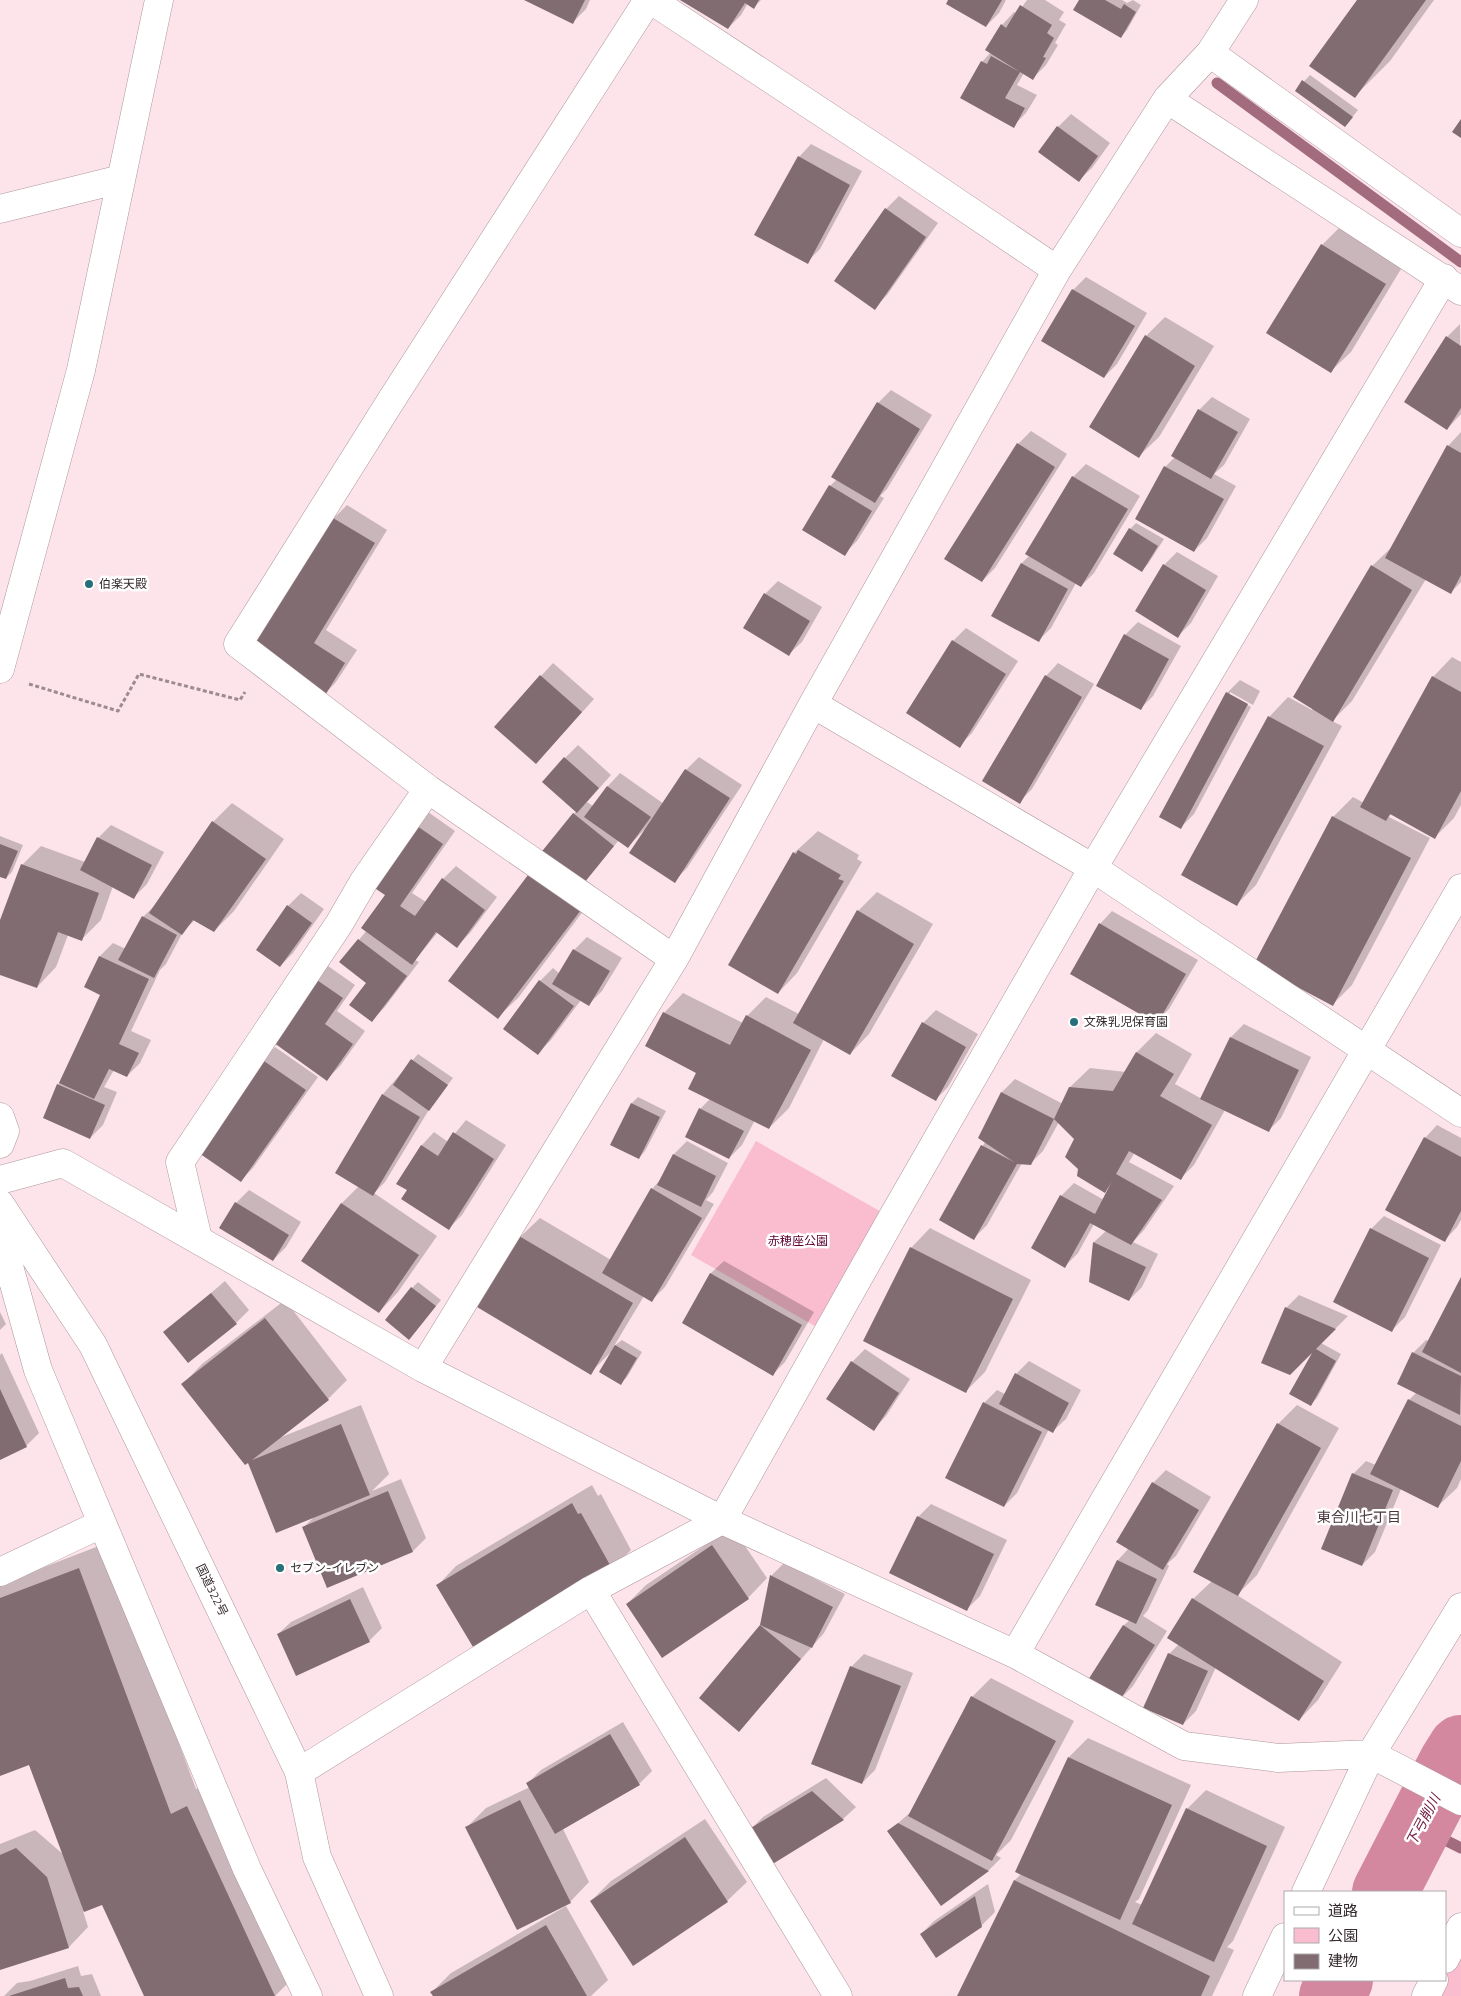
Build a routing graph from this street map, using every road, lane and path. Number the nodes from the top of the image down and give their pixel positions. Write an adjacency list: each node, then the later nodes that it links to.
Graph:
1 (159, 0): 6 (main road)
2 (649, 0): 9 (main road); 11 (main road)
3 (1244, 0): 4 (main road)
4 (1210, 53): 5 (main road); 8 (main road)
5 (1168, 99): 9 (main road); 10 (main road)
6 (121, 179): 7 (main road); 12 (main road)
7 (0, 209)
8 (1461, 233)
9 (1057, 270): 14 (main road)
10 (1453, 285): 16 (main road)
11 (265, 663): 13 (path); 15 (main road)
12 (0, 669)
13 (27, 684)
14 (813, 704): 16 (main road); 18 (main road)
15 (428, 789): 18 (main road); 26 (main road)
16 (1093, 868): 19 (main road); 28 (main road)
17 (1461, 888): 19 (main road)
18 (674, 959): 27 (main road)
19 (1367, 1051): 20 (main road); 33 (main road)
20 (1461, 1113)
21 (0, 1117): 22 (main road)
22 (0, 1144)
23 (0, 1180): 26 (main road)
24 (0, 1204): 35 (main road, 国道322号)
25 (0, 1234): 29 (main road)
26 (198, 1239): 27 (main road)
27 (423, 1368): 28 (main road)
28 (722, 1520): 31 (main road); 33 (main road)
29 (101, 1524): 30 (main road); 42 (main road)
30 (0, 1572)
31 (591, 1590): 35 (main road); 44 (main road)
32 (1461, 1607): 34 (main road)
33 (1015, 1654): 34 (main road)
34 (1370, 1754): 36 (main road); 37 (main road)
35 (299, 1772): 43 (main road, 国道322号)
36 (1461, 1801)
37 (1306, 1891)
38 (1461, 1927): 40 (main road)
39 (1284, 1939): 45 (main road)
40 (1446, 1957)
41 (1434, 1981): 46 (main road)
42 (308, 1996)
43 (379, 1996)
44 (838, 1996)
45 (1257, 1996)
46 (1426, 1996)

